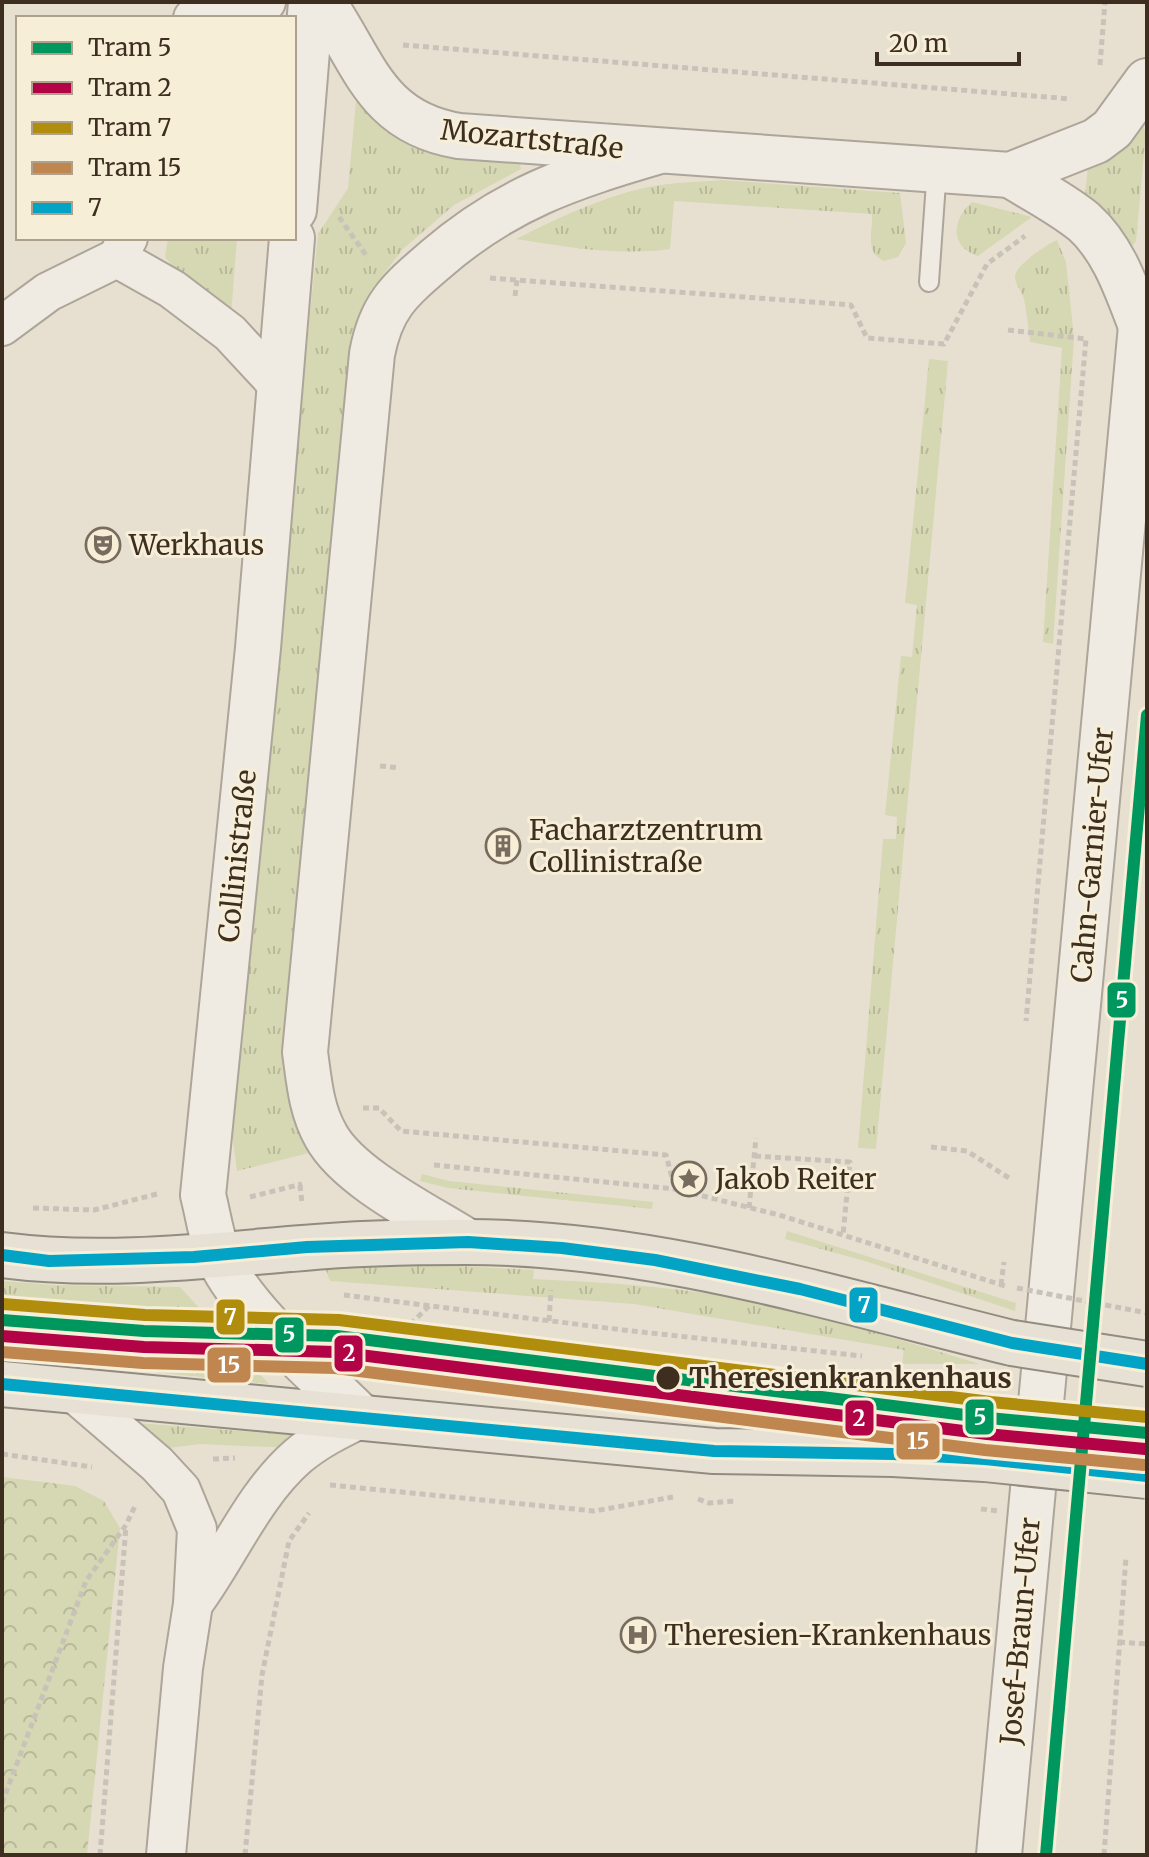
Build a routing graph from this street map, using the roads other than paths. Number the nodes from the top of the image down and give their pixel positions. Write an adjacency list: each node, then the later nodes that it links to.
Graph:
1 (266, 2): 4 (street)
2 (311, 2): 9 (street)
3 (323, 2): 6 (street, Mozartstraße)
4 (202, 16)
5 (1147, 81): 8 (street, Mozartstraße)
6 (660, 151): 7 (street, Mozartstraße); 16 (street, Mozartstraße)
7 (937, 168): 8 (street, Mozartstraße); 12 (lane)
8 (1010, 175): 13 (street, Mozartstraße)
9 (296, 186)
10 (292, 240): 15 (street, Collinistraße)
11 (122, 248): 14 (street); 15 (street)
12 (929, 282)
13 (1144, 315): 22 (street, Cahn-Garnier-Ufer)
14 (2, 326)
15 (279, 386): 18 (street, Collinistraße)
16 (468, 1242): 18 (main road); 19 (main road, bridge)
17 (2, 1255): 18 (main road)
18 (219, 1256): 23 (street, Collinistraße)
19 (1147, 1364)
20 (2, 1384): 21 (main road)
21 (72, 1391): 23 (main road); 25 (street)
22 (1041, 1407): 27 (street, Josef-Braun-Ufer)
23 (362, 1418): 24 (main road, bridge); 25 (street)
24 (1147, 1476)
25 (193, 1604): 26 (street)
26 (166, 1855)
27 (999, 1855)

